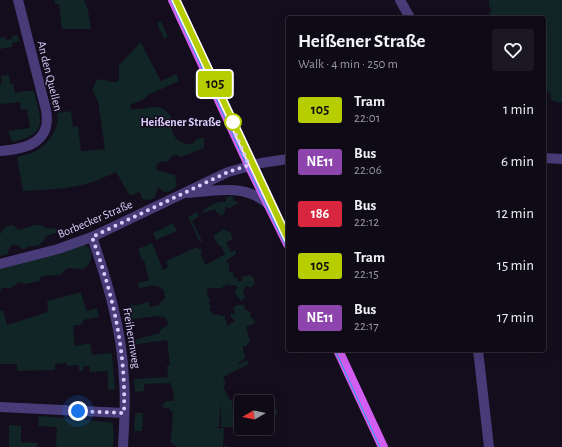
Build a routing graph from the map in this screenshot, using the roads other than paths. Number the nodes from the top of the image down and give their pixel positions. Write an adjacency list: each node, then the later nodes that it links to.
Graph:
1 (18, 0): 5 (street, An den Quellen)
2 (173, 0): 9 (main road)
3 (400, 0): 4 (street)
4 (409, 16)
5 (0, 151)
6 (546, 158): 8 (street)
7 (286, 159): 9 (street)
8 (562, 159)
9 (249, 165): 10 (street, Borbecker Straße); 11 (main road)
10 (174, 197): 11 (street, Borbecker Straße); 12 (street, Borbecker Straße)
11 (270, 206): 13 (main road)
12 (92, 237): 14 (street, Borbecker Straße); 18 (street, Freiherrnweg)
13 (286, 240)
14 (0, 264)
15 (339, 352): 20 (main road)
16 (478, 352): 21 (street)
17 (0, 407): 18 (street)
18 (124, 413): 19 (street, Freiherrnweg)
19 (123, 447)
20 (383, 447)
21 (488, 447)

